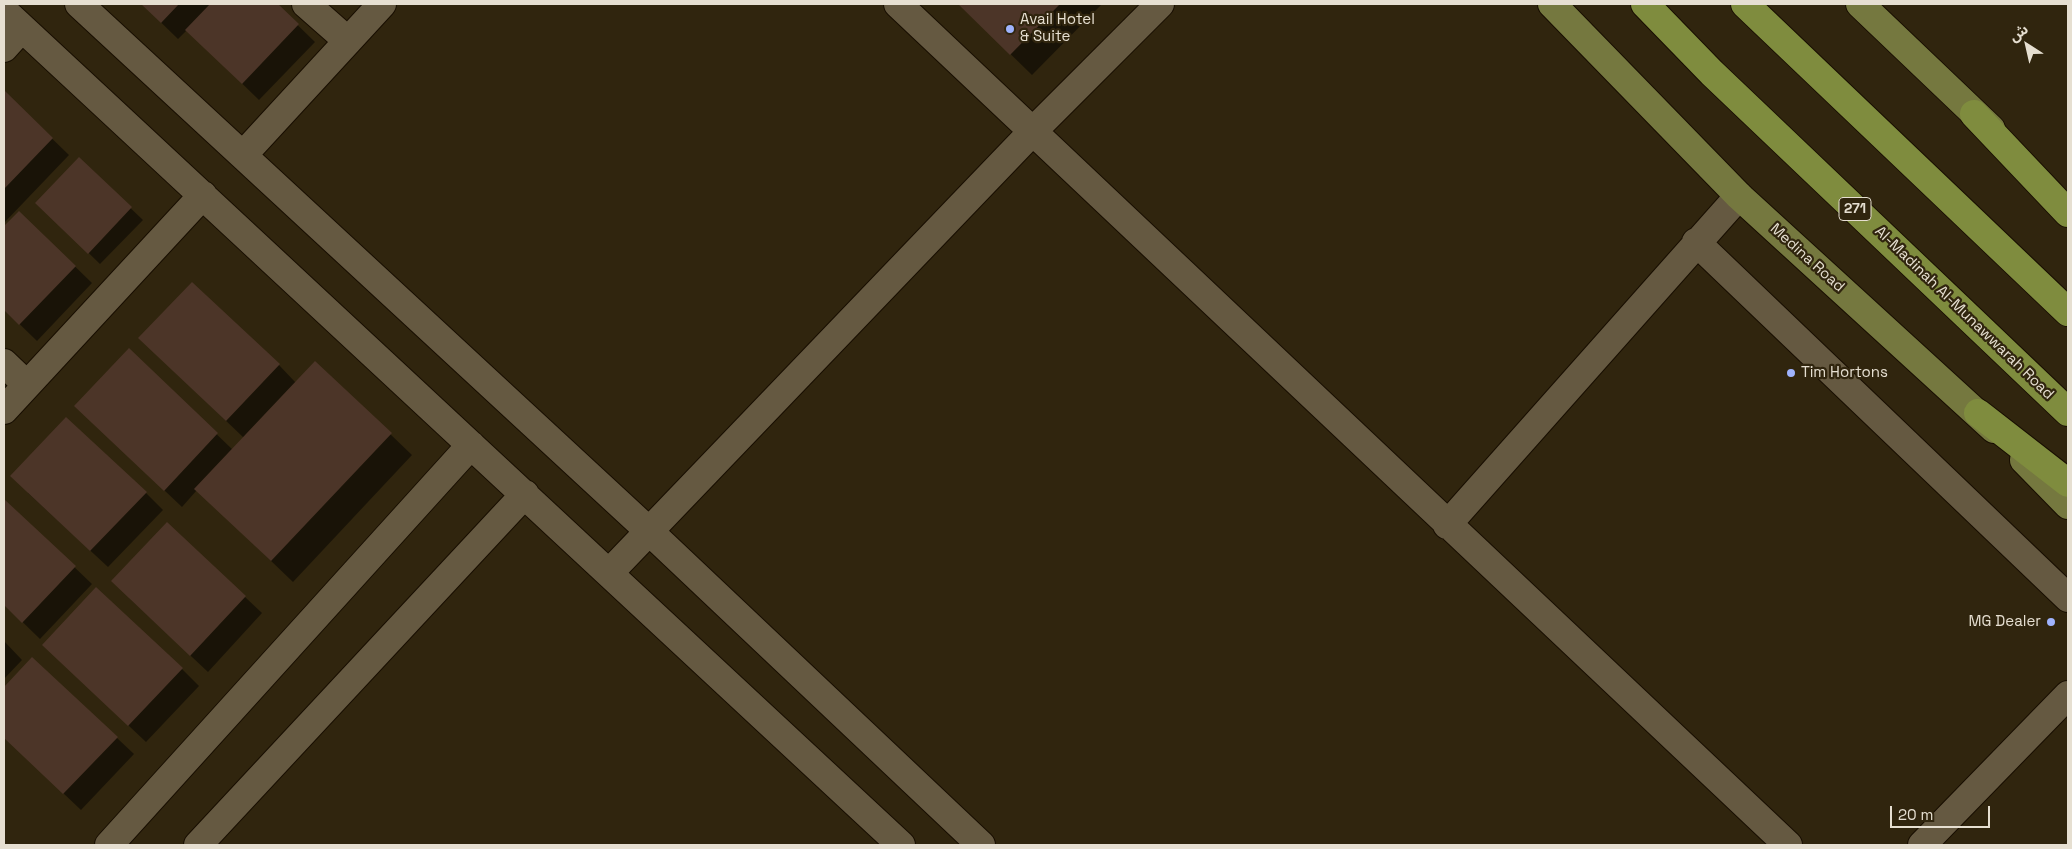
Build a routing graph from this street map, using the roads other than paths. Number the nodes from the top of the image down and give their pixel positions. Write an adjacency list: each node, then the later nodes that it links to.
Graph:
1 (79, 4): 15 (street)
2 (306, 4): 11 (street)
3 (382, 4): 11 (street)
4 (898, 4): 14 (street)
5 (1160, 4): 14 (street)
6 (1552, 4): 17 (main road, Medina Road)
7 (1645, 4): 25 (highway, Al-Madinah Al-Munawwarah Road / 271)
8 (1745, 4): 21 (highway)
9 (1872, 8): 13 (main road)
10 (13, 19): 12 (street); 16 (street)
11 (348, 42): 15 (street)
12 (4, 48)
13 (1974, 114): 18 (main road); 19 (highway)
14 (1033, 131): 31 (street); 32 (street)
15 (243, 155): 32 (street)
16 (203, 195): 23 (street); 27 (street)
17 (1739, 196): 20 (street); 26 (main road, Medina Road)
18 (2068, 199)
19 (2068, 213)
20 (1696, 242): 31 (street); 34 (street)
21 (2068, 312)
22 (4, 363): 23 (street)
23 (27, 385): 24 (street)
24 (4, 410)
25 (2068, 412)
26 (1978, 413): 28 (highway); 30 (main road, Medina Road)
27 (471, 445): 29 (street); 37 (street)
28 (2068, 483)
29 (525, 494): 33 (street); 36 (street)
30 (2068, 505)
31 (1447, 525): 40 (street)
32 (650, 532): 33 (street); 39 (street)
33 (609, 573): 38 (street)
34 (2068, 598)
35 (2068, 695): 41 (street)
36 (203, 844)
37 (109, 845)
38 (901, 845)
39 (980, 845)
40 (1788, 845)
41 (1922, 845)

